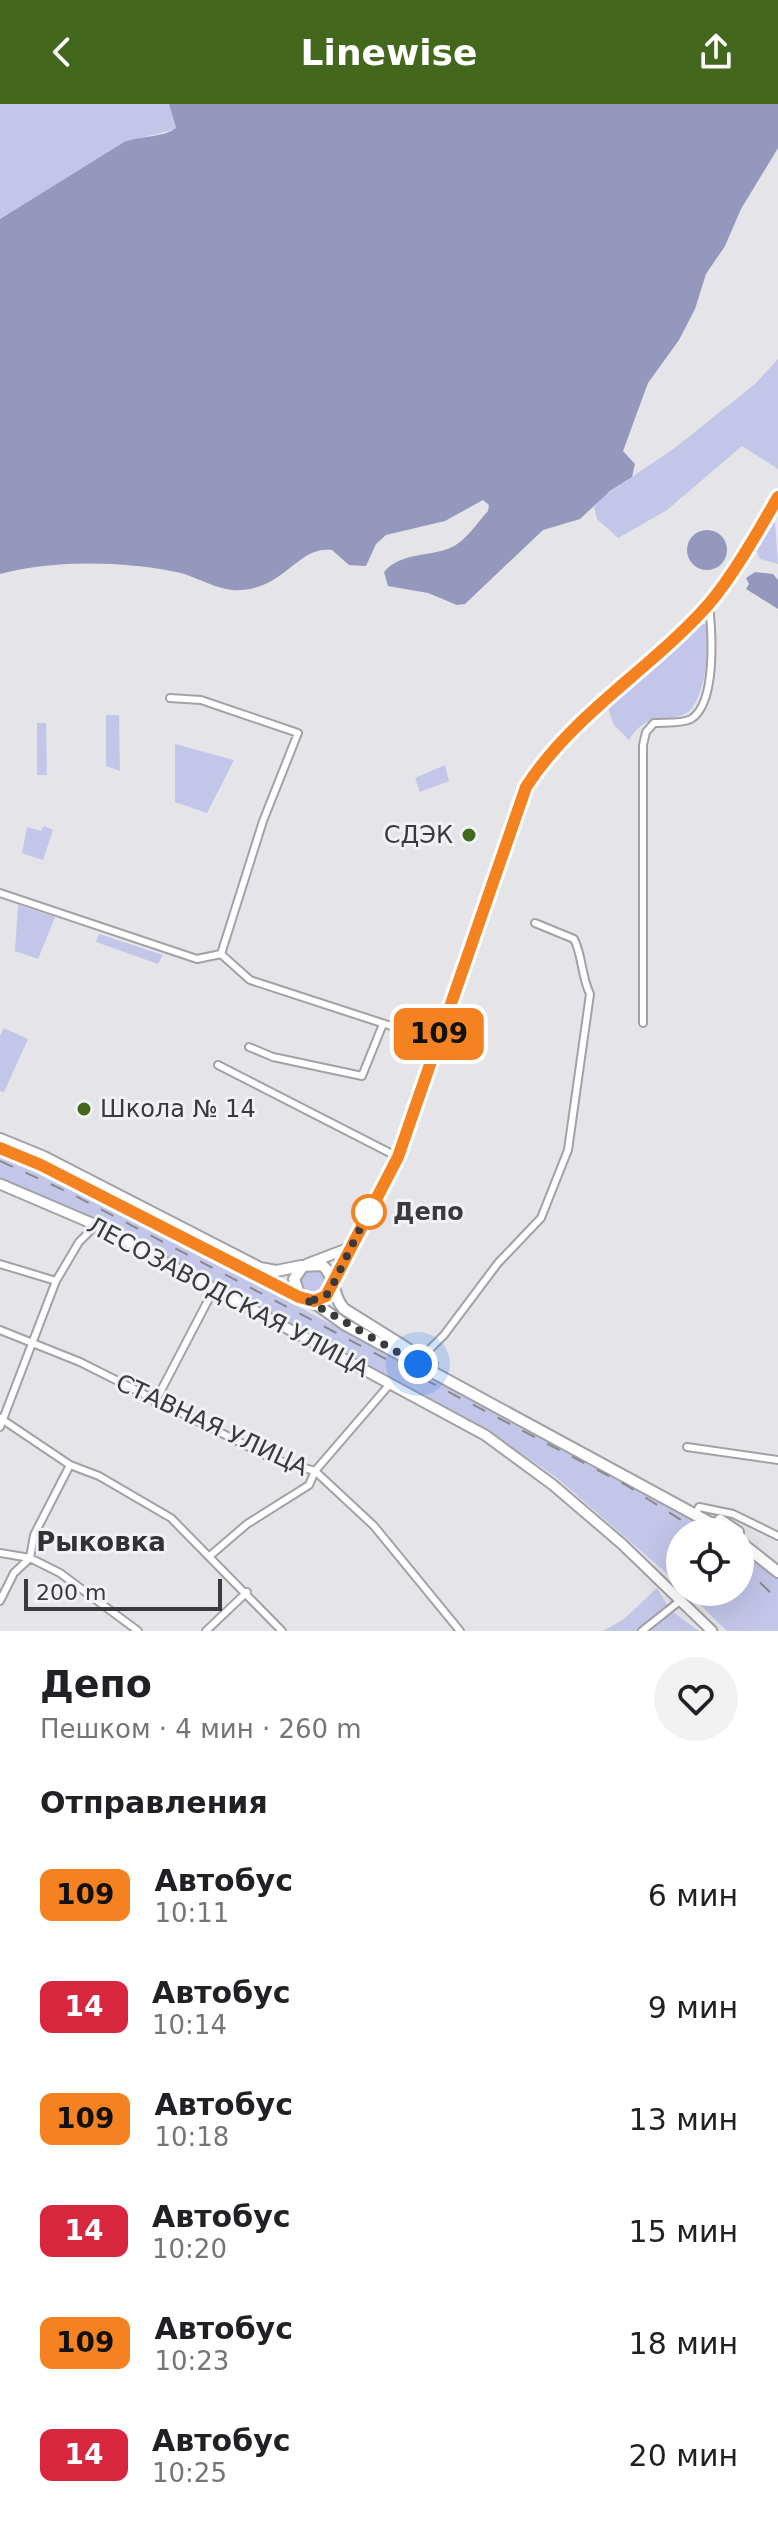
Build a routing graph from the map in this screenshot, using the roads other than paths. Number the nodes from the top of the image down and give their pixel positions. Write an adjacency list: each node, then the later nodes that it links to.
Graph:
1 (778, 497): 2 (main road)
2 (774, 510): 3 (main road)
3 (709, 604): 8 (street); 10 (main road)
4 (170, 698): 7 (street)
5 (0, 893): 7 (street)
6 (535, 923): 27 (street)
7 (221, 954): 9 (street)
8 (643, 1023)
9 (383, 1024): 10 (street); 11 (street)
10 (437, 1041): 15 (main road)
11 (249, 1047)
12 (218, 1065): 15 (street)
13 (0, 1139): 20 (main road, ЛЕСОЗАВОДСКАЯ УЛИЦА)
14 (0, 1148): 24 (main road, ЛЕСОЗАВОДСКАЯ УЛИЦА)
15 (398, 1157): 18 (main road)
16 (0, 1184): 17 (main road, ЛЕСОЗАВОДСКАЯ УЛИЦА)
17 (96, 1225): 21 (street); 23 (main road, ЛЕСОЗАВОДСКАЯ УЛИЦА)
18 (352, 1246): 20 (main road); 22 (main road)
19 (0, 1264): 21 (street)
20 (307, 1264): 22 (main road); 24 (main road)
21 (56, 1281): 26 (street)
22 (332, 1284): 24 (main road); 27 (main road, ЛЕСОЗАВОДСКАЯ УЛИЦА)
23 (215, 1288): 28 (main road, ЛЕСОЗАВОДСКАЯ УЛИЦА); 29 (street)
24 (305, 1299): 35 (main road, ЛЕСОЗАВОДСКАЯ УЛИЦА)
25 (0, 1330): 26 (street, СТАВНАЯ УЛИЦА)
26 (33, 1343): 29 (street, СТАВНАЯ УЛИЦА); 30 (street)
27 (421, 1358): 35 (main road, ЛЕСОЗАВОДСКАЯ УЛИЦА)
28 (390, 1384): 34 (street); 46 (main road, ЛЕСОЗАВОДСКАЯ УЛИЦА)
29 (155, 1402): 34 (street, СТАВНАЯ УЛИЦА)
30 (1, 1422): 33 (street)
31 (687, 1447): 32 (street)
32 (778, 1460)
33 (70, 1465): 42 (street); 43 (street)
34 (315, 1471): 42 (street); 54 (street, СТАВНАЯ УЛИЦА)
35 (698, 1510): 36 (main road, ЛЕСОЗАВОДСКАЯ УЛИЦА); 37 (main road, ЛЕСОЗАВОДСКАЯ УЛИЦА); 38 (street)
36 (709, 1518)
37 (712, 1518)
38 (778, 1536)
39 (754, 1545): 44 (main road, ЛЕСОЗАВОДСКАЯ УЛИЦА)
40 (0, 1553): 43 (street)
41 (754, 1553): 45 (main road)
42 (211, 1555): 47 (street)
43 (30, 1558): 48 (street); 51 (street)
44 (778, 1563)
45 (778, 1572)
46 (666, 1587)
47 (247, 1592): 52 (street); 53 (street)
48 (0, 1601)
49 (673, 1606): 55 (street)
50 (687, 1606): 56 (main road, ЛЕСОЗАВОДСКАЯ УЛИЦА)
51 (138, 1631)
52 (206, 1631)
53 (282, 1631)
54 (460, 1631)
55 (642, 1631)
56 (712, 1631)

